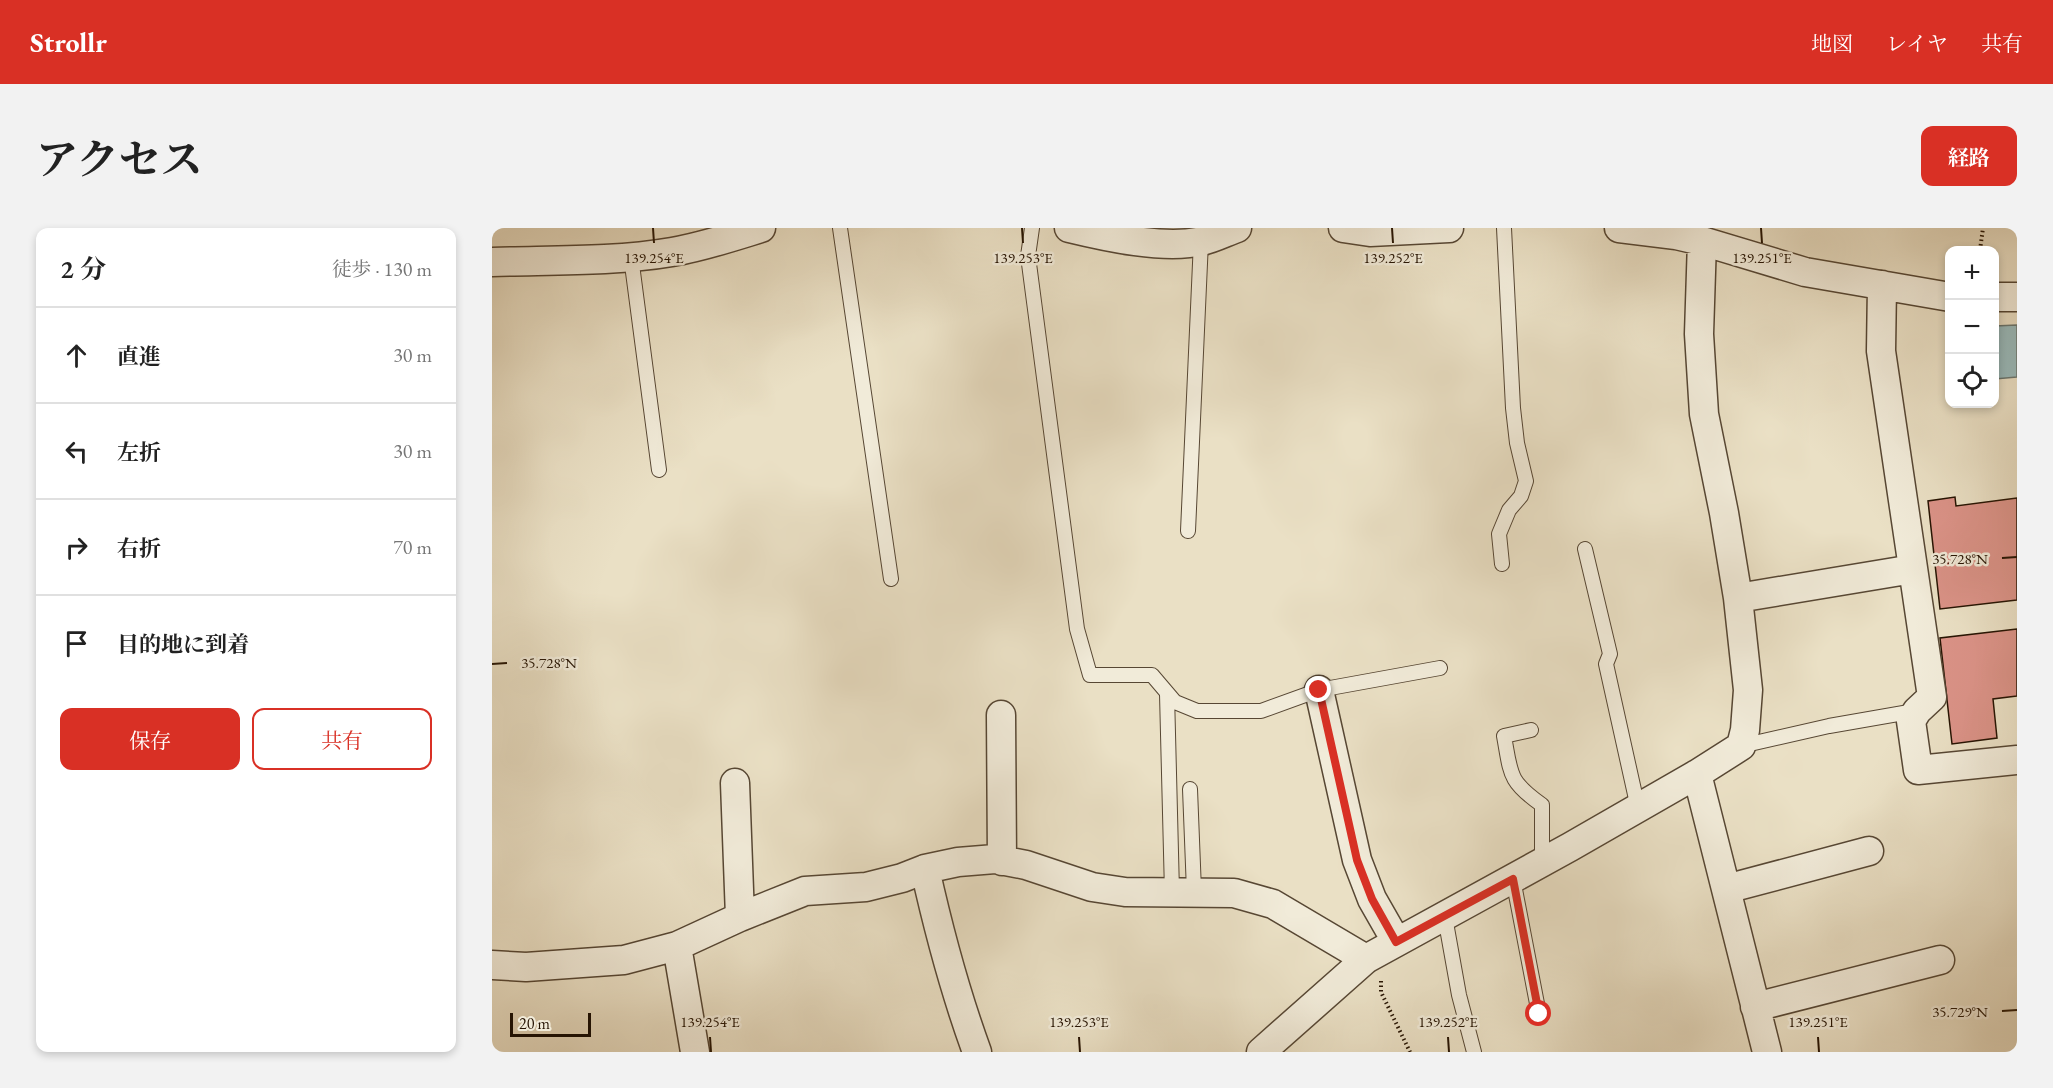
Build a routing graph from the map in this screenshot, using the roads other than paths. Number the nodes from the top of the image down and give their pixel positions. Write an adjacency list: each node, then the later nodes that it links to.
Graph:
1 (761, 228): 12 (street)
2 (840, 228): 23 (lane)
3 (1032, 228): 27 (lane)
4 (1069, 228): 10 (street)
5 (1237, 228): 10 (street)
6 (1343, 228): 7 (street)
7 (1449, 228)
8 (1504, 228): 21 (lane)
9 (1619, 228): 11 (street)
10 (1201, 241): 19 (lane)
11 (1702, 241): 14 (street); 24 (street)
12 (631, 257): 13 (street); 18 (lane)
13 (492, 262)
14 (1882, 285): 15 (street); 22 (street)
15 (1945, 296)
16 (1999, 297): 17 (street)
17 (2017, 297)
18 (658, 470)
19 (1188, 531)
20 (1585, 549): 36 (lane)
21 (1502, 564)
22 (1913, 569): 24 (street); 28 (street)
23 (891, 579)
24 (1738, 598): 31 (street)
25 (1440, 668): 26 (lane)
26 (1319, 690): 27 (lane); 47 (street)
27 (1167, 694): 43 (lane)
28 (1917, 711): 31 (lane); 32 (street)
29 (1001, 715): 38 (street)
30 (1531, 730): 39 (lane)
31 (1741, 746): 33 (street)
32 (2017, 760)
33 (1697, 774): 36 (street); 42 (street)
34 (735, 783): 44 (street)
35 (1190, 789): 43 (lane)
36 (1638, 808): 39 (street)
37 (1869, 851): 42 (street)
38 (1002, 861): 40 (street); 43 (street)
39 (1542, 863): 41 (street)
40 (925, 869): 44 (street); 53 (street)
41 (1513, 879): 45 (street); 51 (lane)
42 (1726, 889): 50 (street)
43 (1183, 892): 47 (street)
44 (740, 917): 46 (street)
45 (1445, 917): 47 (street); 55 (lane)
46 (677, 946): 49 (street); 52 (street)
47 (1382, 950): 54 (street)
48 (1940, 960): 50 (street)
49 (492, 965)
50 (1755, 1007): 56 (street)
51 (1539, 1014)
52 (695, 1052)
53 (977, 1052)
54 (1261, 1052)
55 (1474, 1052)
56 (1767, 1052)

